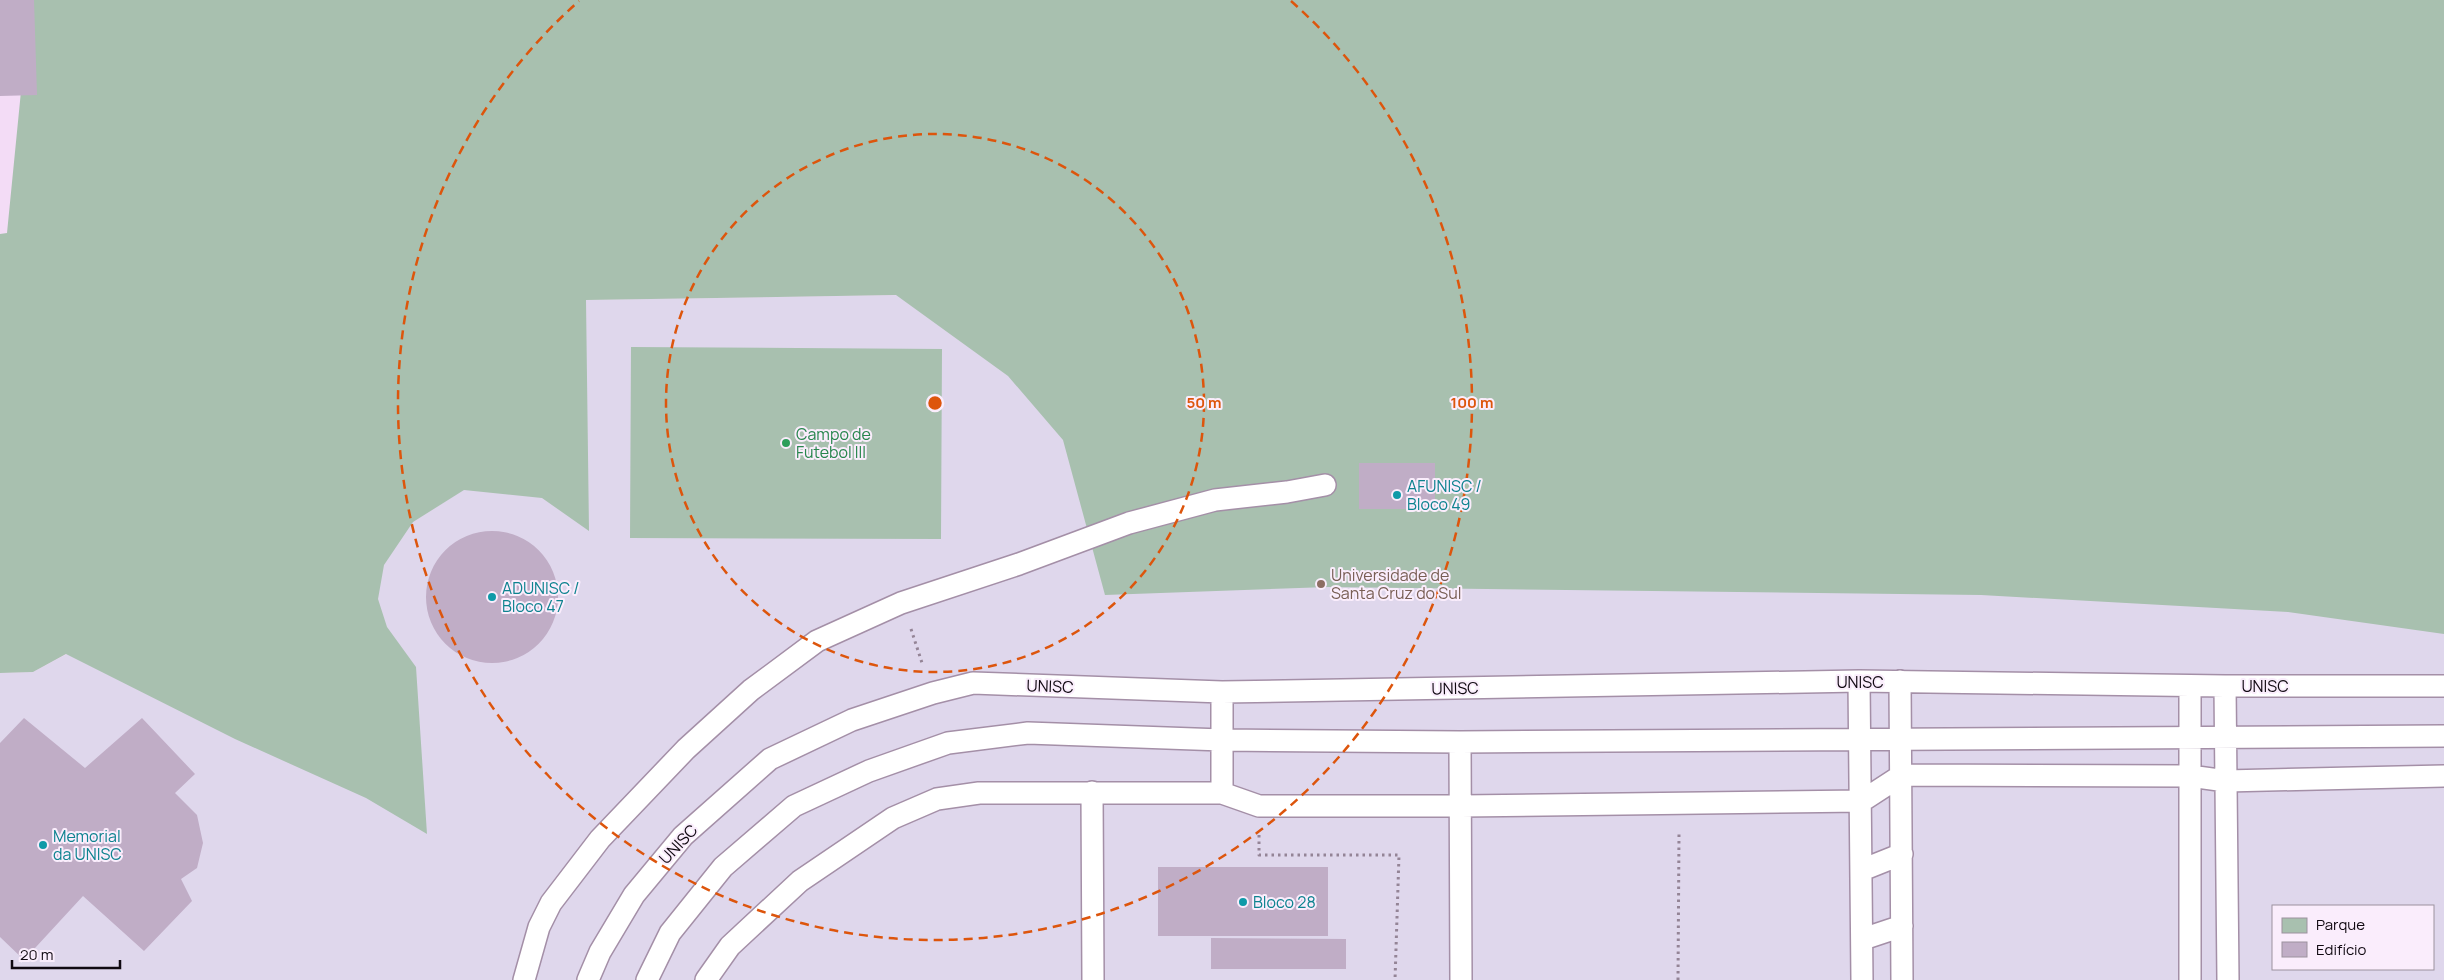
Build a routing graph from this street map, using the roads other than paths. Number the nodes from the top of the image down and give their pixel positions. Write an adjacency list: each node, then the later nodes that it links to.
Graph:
1 (1325, 485): 27 (lane)
2 (1859, 681): 3 (lane, UNISC); 7 (lane, UNISC); 13 (lane)
3 (1900, 681): 4 (lane, UNISC); 11 (lane)
4 (2190, 686): 5 (lane, UNISC); 10 (lane)
5 (2225, 686): 6 (lane, UNISC); 9 (lane)
6 (2444, 686)
7 (1222, 692): 12 (lane); 28 (lane, UNISC)
8 (2444, 736): 9 (lane)
9 (2226, 737): 10 (lane); 18 (lane)
10 (2191, 738): 11 (lane); 16 (lane)
11 (1901, 739): 13 (lane); 15 (lane)
12 (1222, 740): 14 (lane); 20 (lane); 29 (lane)
13 (1859, 740): 14 (lane); 21 (lane)
14 (1460, 742): 22 (lane)
15 (1902, 775): 16 (lane); 21 (lane); 23 (lane)
16 (2190, 776): 18 (lane); 35 (lane)
17 (2444, 776): 18 (lane)
18 (2226, 782): 36 (lane)
19 (1092, 792): 20 (lane); 30 (lane); 31 (lane)
20 (1222, 793): 22 (lane)
21 (1862, 801): 22 (lane); 24 (lane)
22 (1460, 806): 32 (lane)
23 (1902, 854): 24 (lane); 25 (lane)
24 (1862, 870): 26 (lane)
25 (1902, 926): 26 (lane); 34 (lane)
26 (1862, 939): 33 (lane)
27 (524, 980)
28 (588, 980)
29 (647, 980)
30 (706, 980)
31 (1093, 980)
32 (1461, 980)
33 (1862, 980)
34 (1902, 980)
35 (2190, 980)
36 (2228, 980)

